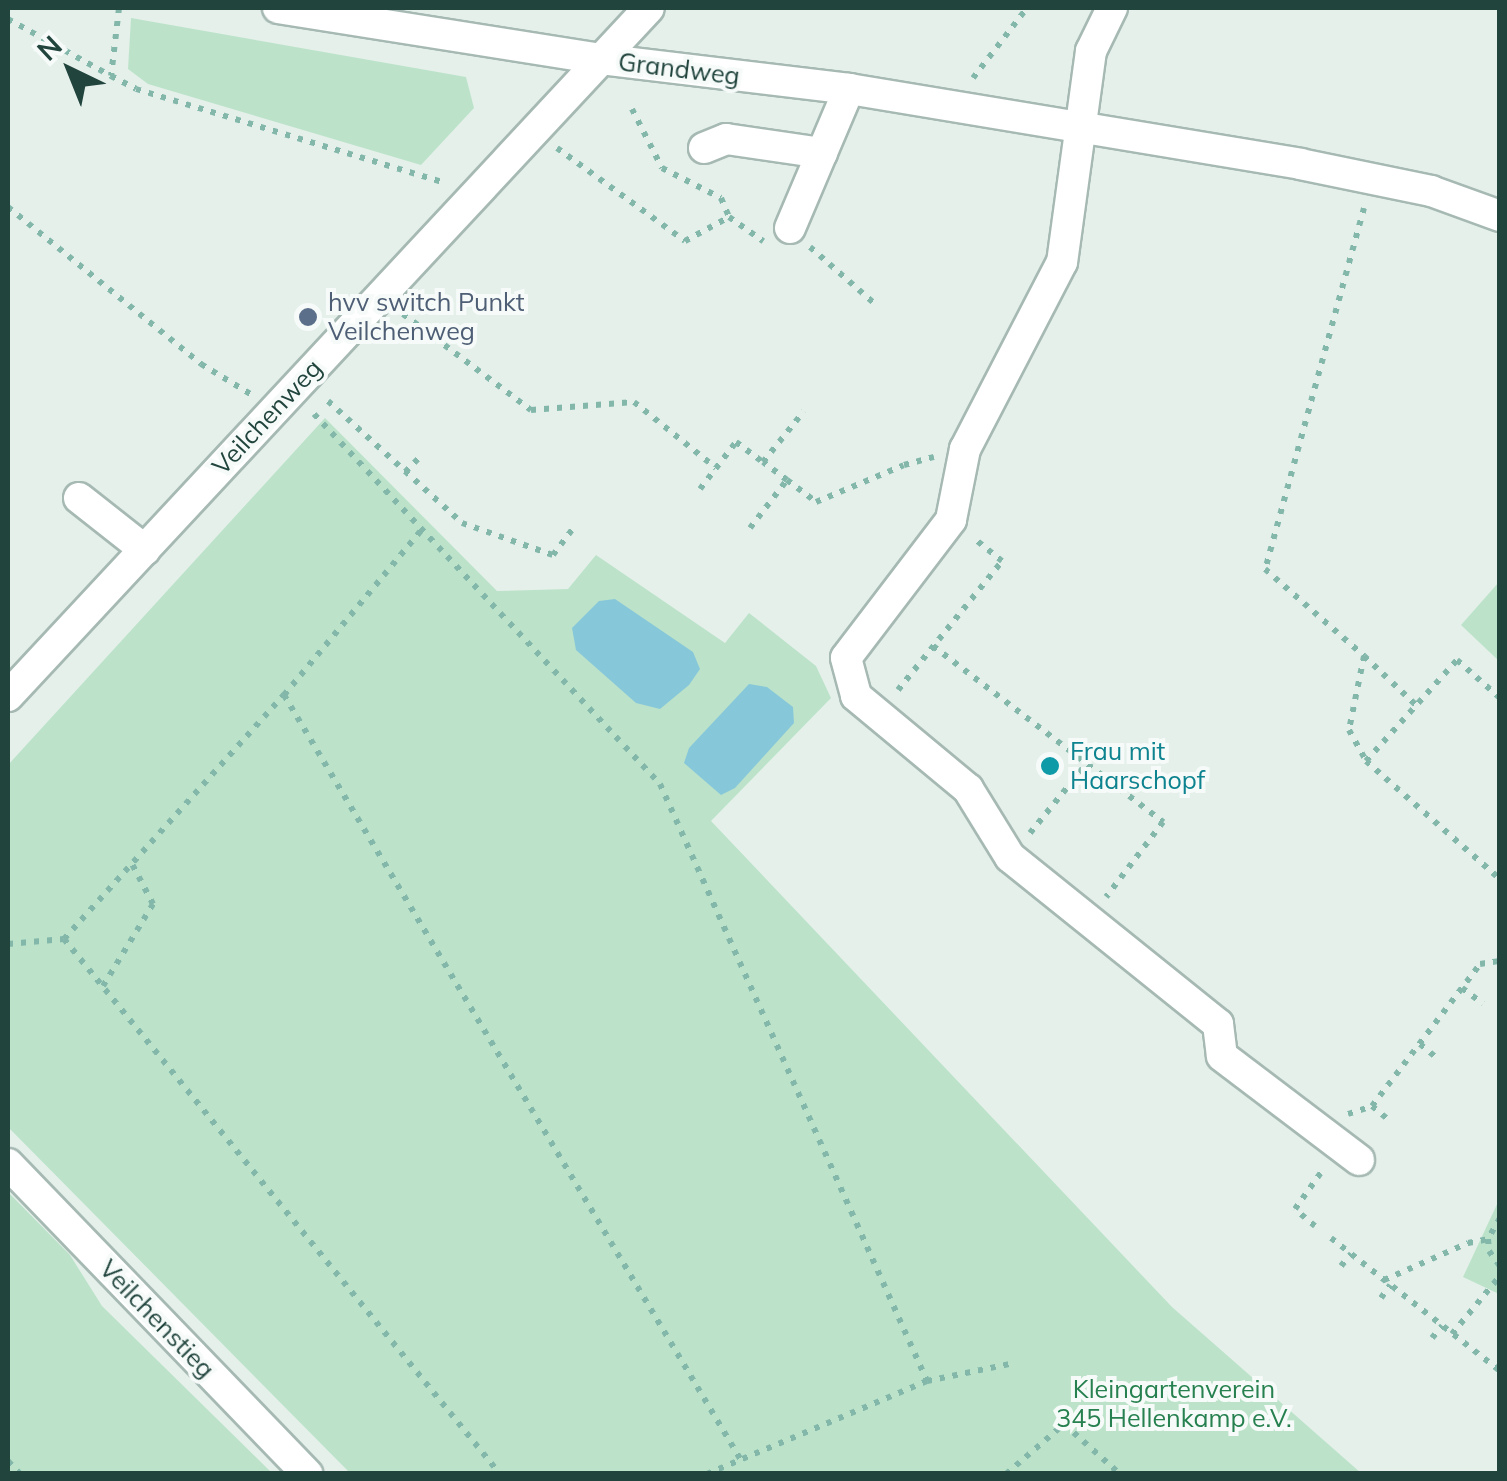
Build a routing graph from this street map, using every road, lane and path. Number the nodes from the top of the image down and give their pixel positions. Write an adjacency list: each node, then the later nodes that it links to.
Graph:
1 (119, 8): 8 (path)
2 (278, 8): 7 (street, Grandweg)
3 (649, 8): 7 (street, Veilchenweg)
4 (1028, 8): 10 (path)
5 (1112, 8): 11 (street)
6 (8, 19): 8 (path)
7 (599, 59): 9 (street, Grandweg); 16 (street, Veilchenweg)
8 (111, 76): 16 (path)
9 (849, 89): 10 (street, Grandweg); 14 (street)
10 (949, 108): 11 (street, Grandweg)
11 (1080, 127): 15 (street, Grandweg); 25 (street)
12 (704, 148): 14 (street)
13 (557, 149): 19 (path)
14 (822, 153): 19 (street)
15 (1372, 178): 18 (street, Grandweg); 39 (path)
16 (476, 192): 20 (street, Veilchenweg)
17 (8, 207): 22 (path)
18 (1500, 216)
19 (784, 240): 21 (path)
20 (378, 296): 22 (street, Veilchenweg); 28 (path)
21 (875, 304)
22 (283, 400): 35 (path); 37 (street, Veilchenweg)
23 (328, 400): 29 (path)
24 (804, 411): 27 (path)
25 (965, 449): 30 (path); 33 (street)
26 (420, 456): 29 (path)
27 (763, 462): 28 (path); 30 (path)
28 (716, 468): 31 (path)
29 (405, 472): 34 (path)
30 (787, 480): 36 (path)
31 (700, 488)
32 (79, 498): 37 (street)
33 (952, 520): 38 (path); 44 (street)
34 (575, 526)
35 (423, 528): 40 (path); 80 (path)
36 (750, 528)
37 (144, 550): 41 (street, Veilchenweg)
38 (934, 646): 44 (path); 46 (path)
39 (1364, 656): 43 (path); 45 (path)
40 (284, 695): 48 (path); 81 (path)
41 (8, 696)
42 (1500, 698): 43 (path)
43 (1416, 705): 45 (path)
44 (878, 714): 47 (street)
45 (1366, 760): 49 (path)
46 (1086, 763): 47 (path); 50 (path)
47 (1010, 857): 50 (street)
48 (132, 864): 51 (path); 54 (path)
49 (1500, 879)
50 (1088, 920): 63 (street)
51 (64, 939): 52 (path); 54 (path)
52 (8, 944)
53 (1500, 961): 55 (path)
54 (103, 986): 85 (path)
55 (1462, 988): 56 (path); 57 (path)
56 (1482, 1004)
57 (1420, 1044): 58 (path); 59 (path)
58 (1439, 1060)
59 (1372, 1106): 60 (path); 61 (path)
60 (1335, 1110)
61 (1390, 1121)
62 (1310, 1155): 66 (path)
63 (1359, 1160)
64 (8, 1164): 84 (street, Veilchenstieg)
65 (1500, 1218): 68 (path)
66 (1316, 1226)
67 (1330, 1238): 69 (path)
68 (1488, 1239): 71 (path); 73 (path)
69 (1351, 1254): 70 (path); 73 (path)
70 (1341, 1266)
71 (1500, 1266)
72 (1500, 1276): 76 (path)
73 (1387, 1282): 74 (path); 75 (path)
74 (1381, 1298)
75 (1442, 1326): 76 (path); 77 (path)
76 (1452, 1334): 79 (path)
77 (1432, 1338)
78 (1010, 1364): 80 (path)
79 (1500, 1371)
80 (927, 1381): 81 (path)
81 (741, 1460): 86 (path)
82 (8, 1461): 83 (path)
83 (20, 1474)
84 (306, 1474)
85 (500, 1474)
86 (708, 1474)
87 (1006, 1474): 88 (path)
88 (1120, 1474)

